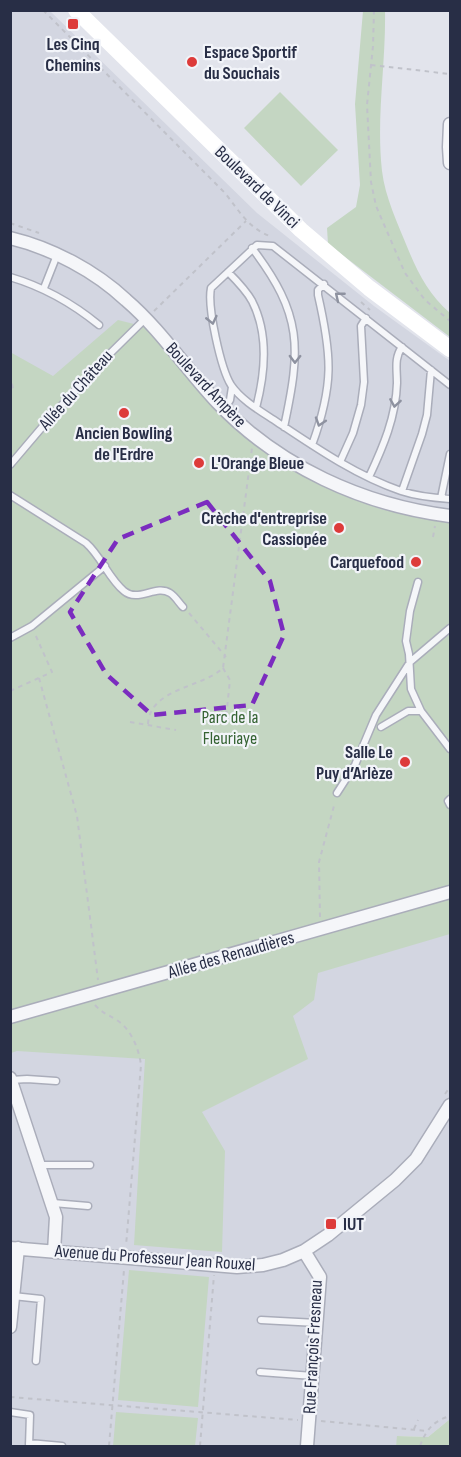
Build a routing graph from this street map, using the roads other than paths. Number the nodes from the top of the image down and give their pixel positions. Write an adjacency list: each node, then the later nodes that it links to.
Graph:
1 (76, 10): 15 (main road, Boulevard de Vinci)
2 (450, 124): 3 (street)
3 (450, 163)
4 (10, 238): 6 (street, Boulevard Ampère)
5 (252, 248): 7 (lane); 9 (lane); 21 (lane, one-way to 21)
6 (57, 255): 10 (lane); 12 (street, Boulevard Ampère)
7 (228, 272): 18 (lane, one-way to 18); 19 (lane)
8 (10, 277): 10 (lane)
9 (324, 284): 11 (lane, one-way to 9); 22 (lane, one-way to 22)
10 (44, 288): 13 (lane)
11 (366, 318): 14 (lane); 24 (lane)
12 (146, 319): 20 (street, Boulevard Ampère); 25 (lane, Allée du Château)
13 (99, 325)
14 (402, 347): 16 (lane); 26 (lane, one-way to 26)
15 (450, 349)
16 (432, 370): 17 (lane); 27 (lane)
17 (450, 385)
18 (232, 387): 19 (lane); 20 (lane)
19 (256, 408): 21 (lane)
20 (224, 409): 31 (street, Boulevard Ampère)
21 (284, 427): 22 (lane)
22 (312, 445): 24 (lane)
23 (450, 454): 29 (lane)
24 (340, 462): 26 (lane)
25 (10, 465)
26 (369, 477): 27 (lane)
27 (402, 491): 29 (lane)
28 (10, 495): 32 (lane)
29 (441, 498): 30 (lane)
30 (450, 499)
31 (450, 516)
32 (105, 566): 34 (lane); 36 (lane)
33 (418, 582): 37 (lane)
34 (183, 607)
35 (450, 628): 37 (lane)
36 (10, 638)
37 (410, 662): 38 (lane); 41 (lane)
38 (421, 711): 39 (lane); 40 (lane)
39 (381, 727)
40 (450, 749)
41 (337, 793)
42 (450, 799): 43 (lane)
43 (450, 804)
44 (450, 892): 45 (street, Allée des Renaudières)
45 (10, 1017)
46 (11, 1079): 47 (lane); 49 (street)
47 (56, 1081)
48 (447, 1102): 54 (street, Avenue du Professeur Jean Rouxel)
49 (40, 1165): 50 (lane); 51 (street)
50 (90, 1165)
51 (52, 1203): 52 (lane); 55 (street)
52 (88, 1206)
53 (14, 1248): 55 (street, Avenue du Professeur Jean Rouxel); 56 (street)
54 (304, 1251): 55 (street, Avenue du Professeur Jean Rouxel); 58 (street, Rue François Fresneau)
55 (54, 1252)
56 (12, 1291): 59 (street); 60 (lane)
57 (261, 1320): 58 (lane)
58 (317, 1323): 62 (street, Rue François Fresneau)
59 (10, 1326)
60 (36, 1361)
61 (260, 1372): 62 (lane)
62 (313, 1376): 66 (street, Rue François Fresneau)
63 (10, 1412): 64 (lane)
64 (29, 1445): 65 (lane)
65 (62, 1446)
66 (307, 1446)

